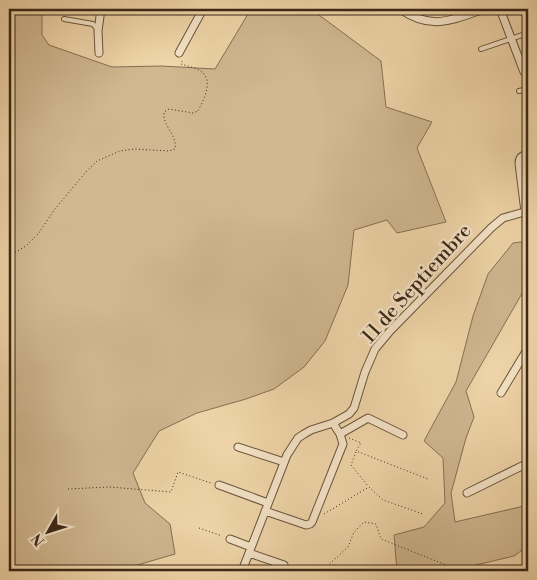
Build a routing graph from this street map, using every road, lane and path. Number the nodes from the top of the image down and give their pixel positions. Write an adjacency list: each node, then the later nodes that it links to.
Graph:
1 (102, 9): 7 (street)
2 (203, 9): 12 (street)
3 (400, 9): 4 (street)
4 (484, 9)
5 (500, 9): 9 (street)
6 (64, 19): 7 (lane)
7 (98, 31): 11 (street)
8 (528, 33): 9 (lane)
9 (512, 39): 10 (lane); 13 (street)
10 (481, 50)
11 (99, 52)
12 (179, 53): 18 (path)
13 (526, 71)
14 (528, 89): 15 (lane)
15 (519, 91)
16 (528, 154): 17 (street)
17 (527, 211): 21 (street, 11 de Septiembre)
18 (9, 256)
19 (528, 348): 20 (street)
20 (501, 393)
21 (333, 423): 22 (street); 26 (street, 11 de Septiembre)
22 (340, 434): 23 (street); 25 (path); 36 (street)
23 (403, 435)
24 (238, 447): 26 (street)
25 (356, 451): 28 (path); 30 (path)
26 (284, 462): 33 (street, 11 de Septiembre)
27 (528, 463): 32 (street)
28 (428, 479)
29 (219, 485): 31 (path); 33 (street)
30 (368, 487): 35 (path); 36 (path)
31 (68, 489)
32 (467, 493)
33 (268, 503): 34 (street, 11 de Septiembre)
34 (265, 511): 36 (street); 39 (street, 11 de Septiembre)
35 (423, 514)
36 (312, 522)
37 (199, 528): 38 (path)
38 (230, 539): 39 (street)
39 (250, 550): 40 (street); 41 (street, 11 de Septiembre)
40 (284, 565)
41 (242, 571)
42 (322, 571): 43 (path)
43 (454, 571)

